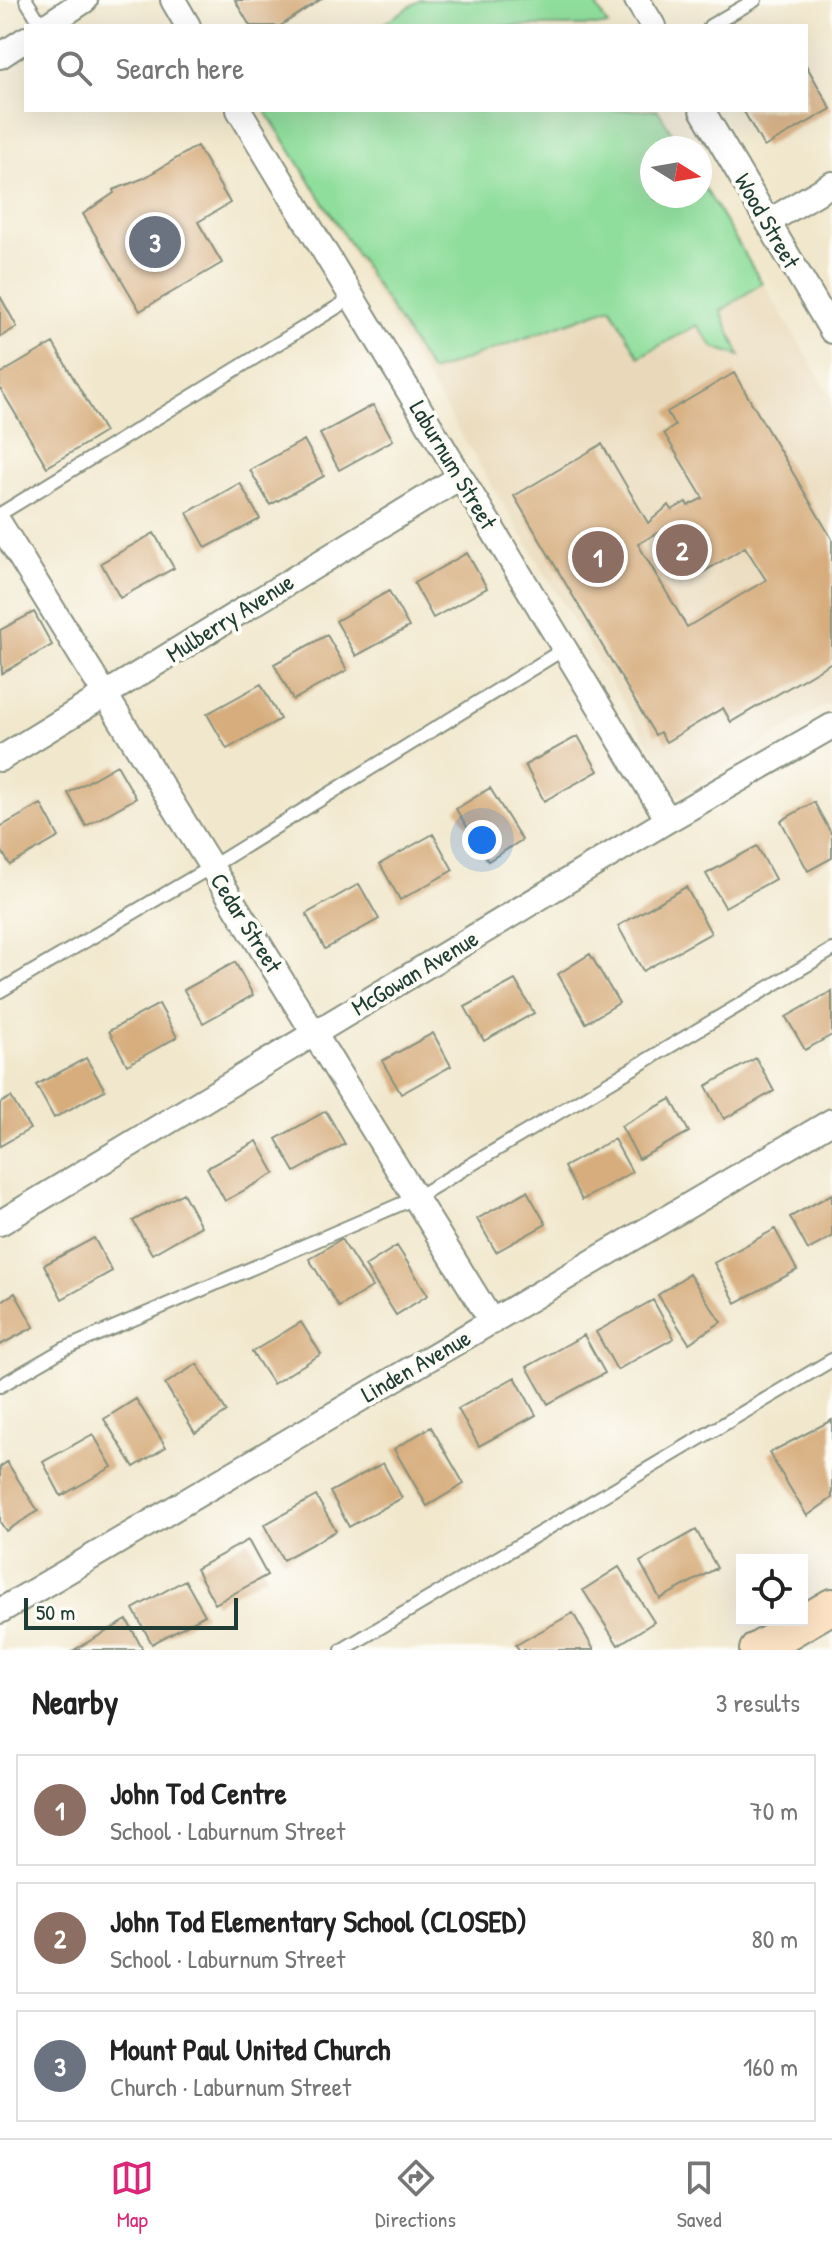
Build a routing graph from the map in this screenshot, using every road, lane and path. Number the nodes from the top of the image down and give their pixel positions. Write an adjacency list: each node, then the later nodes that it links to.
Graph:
1 (26, 0): 6 (lane)
2 (85, 0): 7 (street)
3 (173, 0): 8 (street)
4 (637, 0): 9 (street)
5 (755, 0): 10 (lane)
6 (43, 24)
7 (47, 24)
8 (187, 24)
9 (652, 24)
10 (713, 24)
11 (24, 40): 12 (street)
12 (0, 56)
13 (240, 112): 17 (street, Laburnum Street)
14 (703, 112): 16 (street, Wood Street)
15 (832, 184): 16 (street)
16 (768, 222): 18 (street, Wood Street)
17 (352, 298): 19 (street, Laburnum Street); 20 (lane)
18 (832, 331)
19 (460, 477): 22 (street, Laburnum Street); 23 (street, Mulberry Avenue)
20 (0, 514)
21 (0, 524): 23 (street, Cedar Street)
22 (564, 649): 26 (street, Laburnum Street); 27 (lane)
23 (106, 694): 25 (street, Mulberry Avenue); 27 (street, Cedar Street)
24 (832, 726): 26 (street, McGowan Avenue)
25 (0, 759)
26 (668, 820): 30 (street, McGowan Avenue)
27 (211, 867): 29 (lane); 30 (street, Cedar Street)
28 (832, 950): 32 (lane)
29 (0, 991)
30 (314, 1034): 32 (street, Cedar Street); 33 (street, McGowan Avenue)
31 (832, 1121): 34 (street, Linden Avenue)
32 (415, 1198): 34 (street, Cedar Street); 36 (lane)
33 (0, 1223)
34 (492, 1322): 38 (street, Linden Avenue)
35 (832, 1360): 39 (lane)
36 (0, 1386)
37 (832, 1606): 40 (main road)
38 (0, 1611)
39 (342, 1650)
40 (757, 1650)

